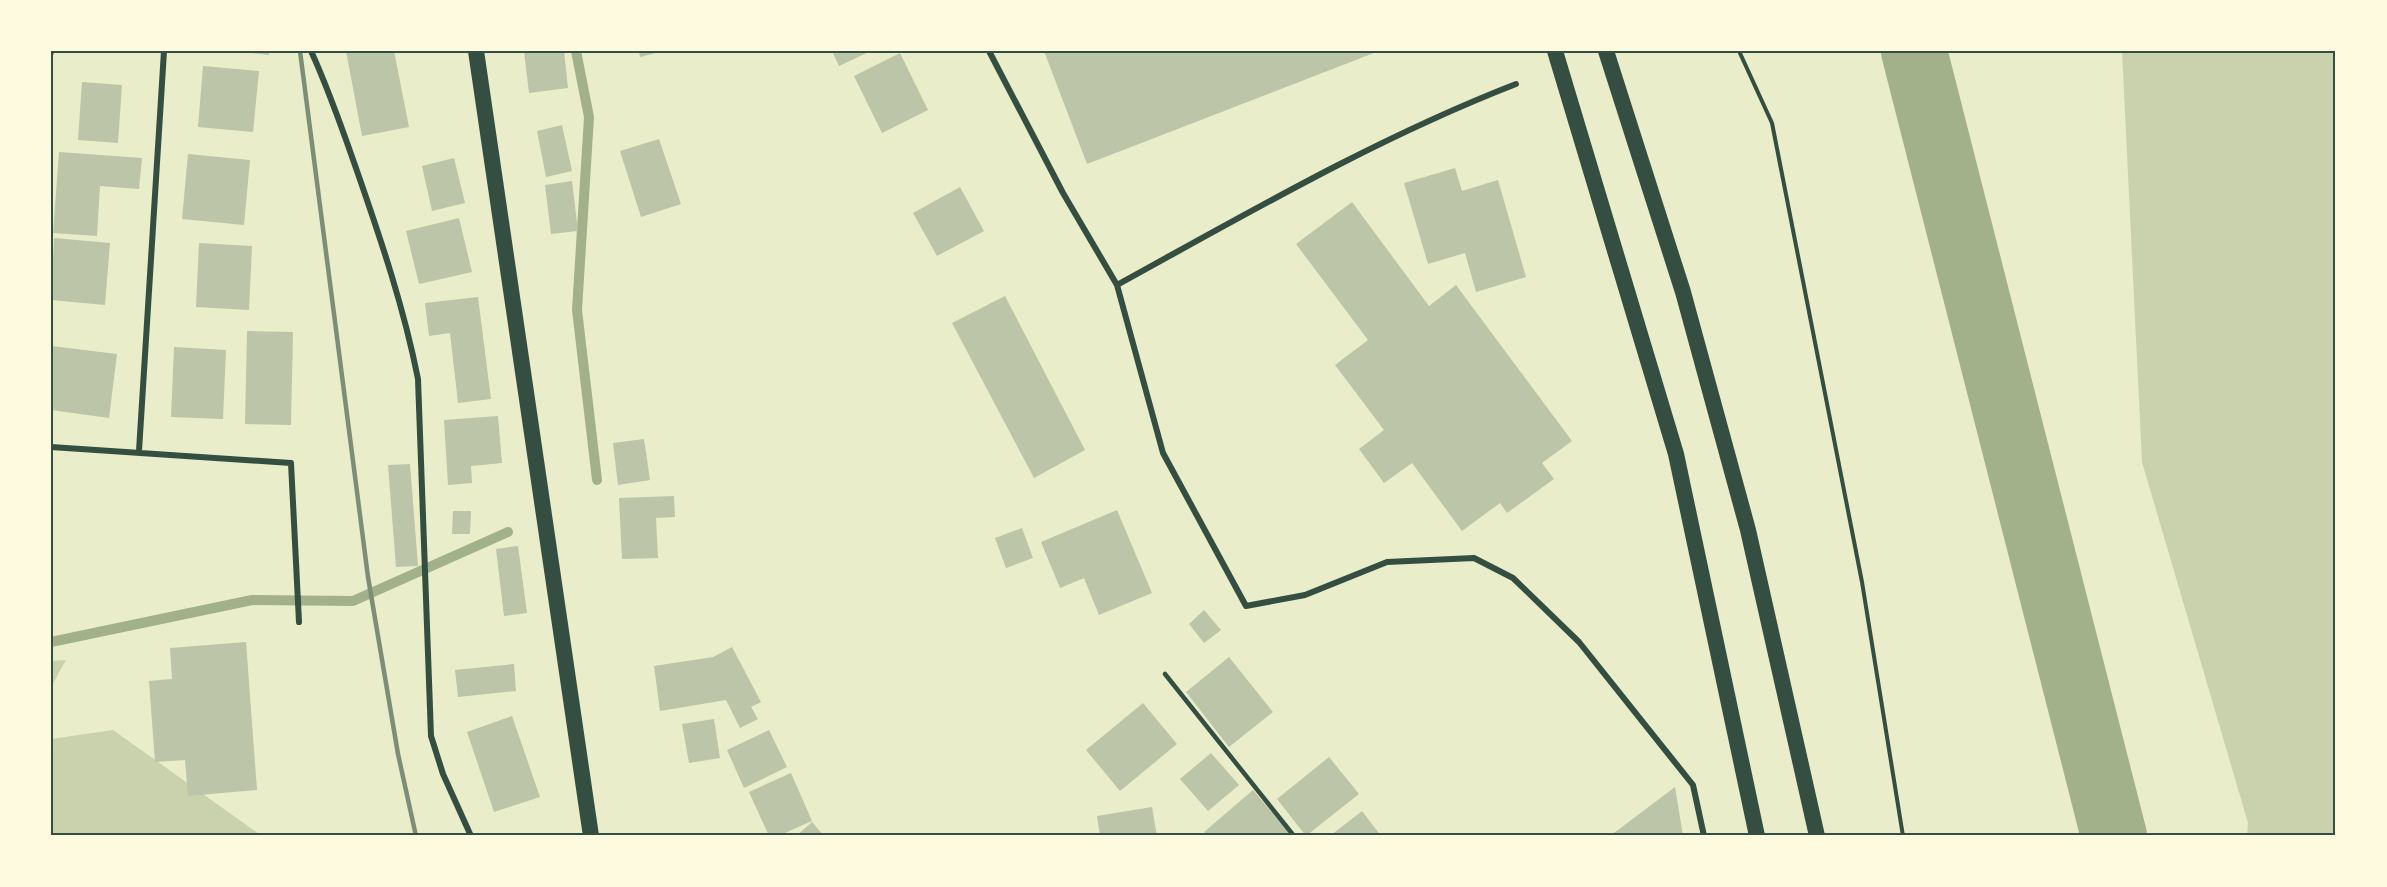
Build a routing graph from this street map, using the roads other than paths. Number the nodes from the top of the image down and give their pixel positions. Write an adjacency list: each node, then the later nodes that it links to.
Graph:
1 (164, 51): 10 (street)
2 (311, 51): 14 (street)
3 (476, 51): 15 (highway)
4 (989, 51): 8 (street)
5 (1555, 51): 18 (highway)
6 (1606, 51): 13 (highway)
7 (1516, 84): 8 (street)
8 (1118, 285): 17 (street)
9 (51, 447): 10 (street)
10 (139, 451): 11 (street)
11 (299, 622)
12 (1165, 674): 16 (lane)
13 (1816, 832)
14 (471, 836)
15 (591, 836)
16 (1294, 836)
17 (1704, 836)
18 (1757, 836)

